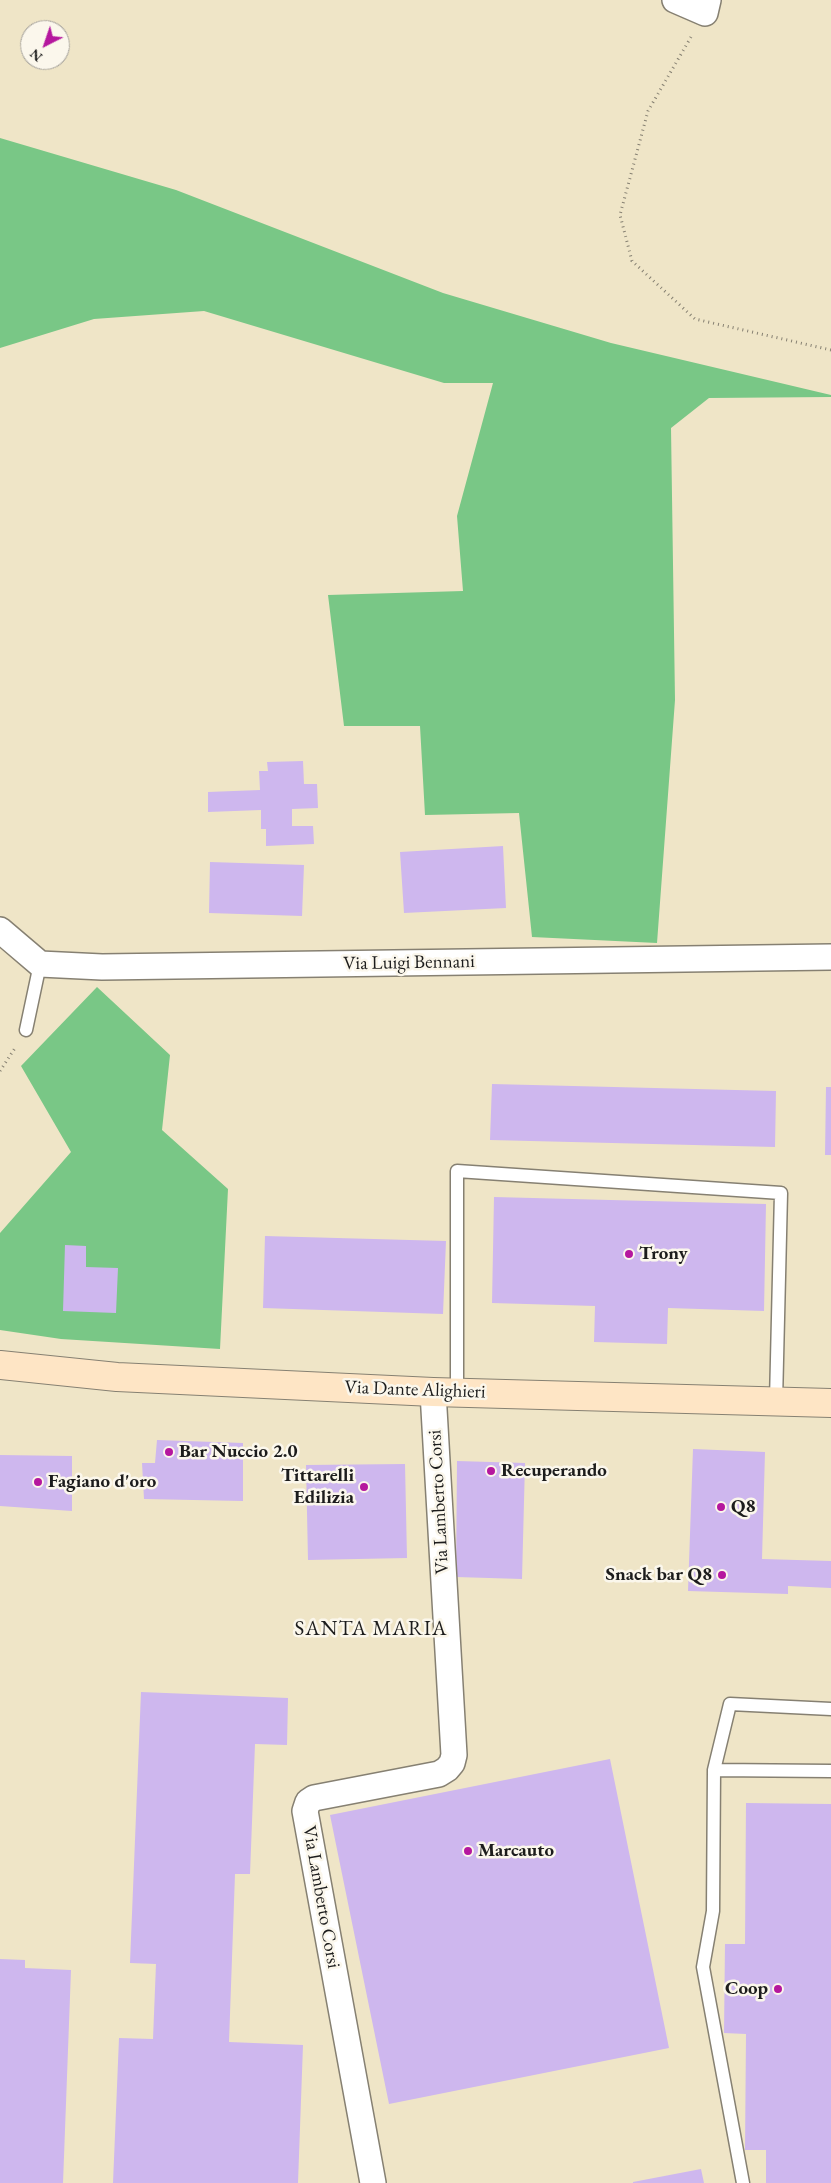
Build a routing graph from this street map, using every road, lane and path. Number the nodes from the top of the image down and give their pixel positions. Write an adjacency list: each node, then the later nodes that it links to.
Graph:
1 (675, 0): 2 (street)
2 (706, 6): 3 (path)
3 (831, 350)
4 (0, 930): 6 (street)
5 (831, 958): 6 (street, Via Luigi Bennani)
6 (40, 964): 7 (lane)
7 (26, 1030)
8 (0, 1365): 9 (main road, Via Dante Alighieri)
9 (445, 1391): 10 (main road, Via Dante Alighieri); 10 (lane); 15 (street, Via Lamberto Corsi)
10 (776, 1401): 11 (main road, Via Dante Alighieri)
11 (831, 1403)
12 (831, 1708): 13 (lane)
13 (714, 1770): 14 (lane); 16 (lane)
14 (831, 1771)
15 (373, 2183)
16 (744, 2183)

